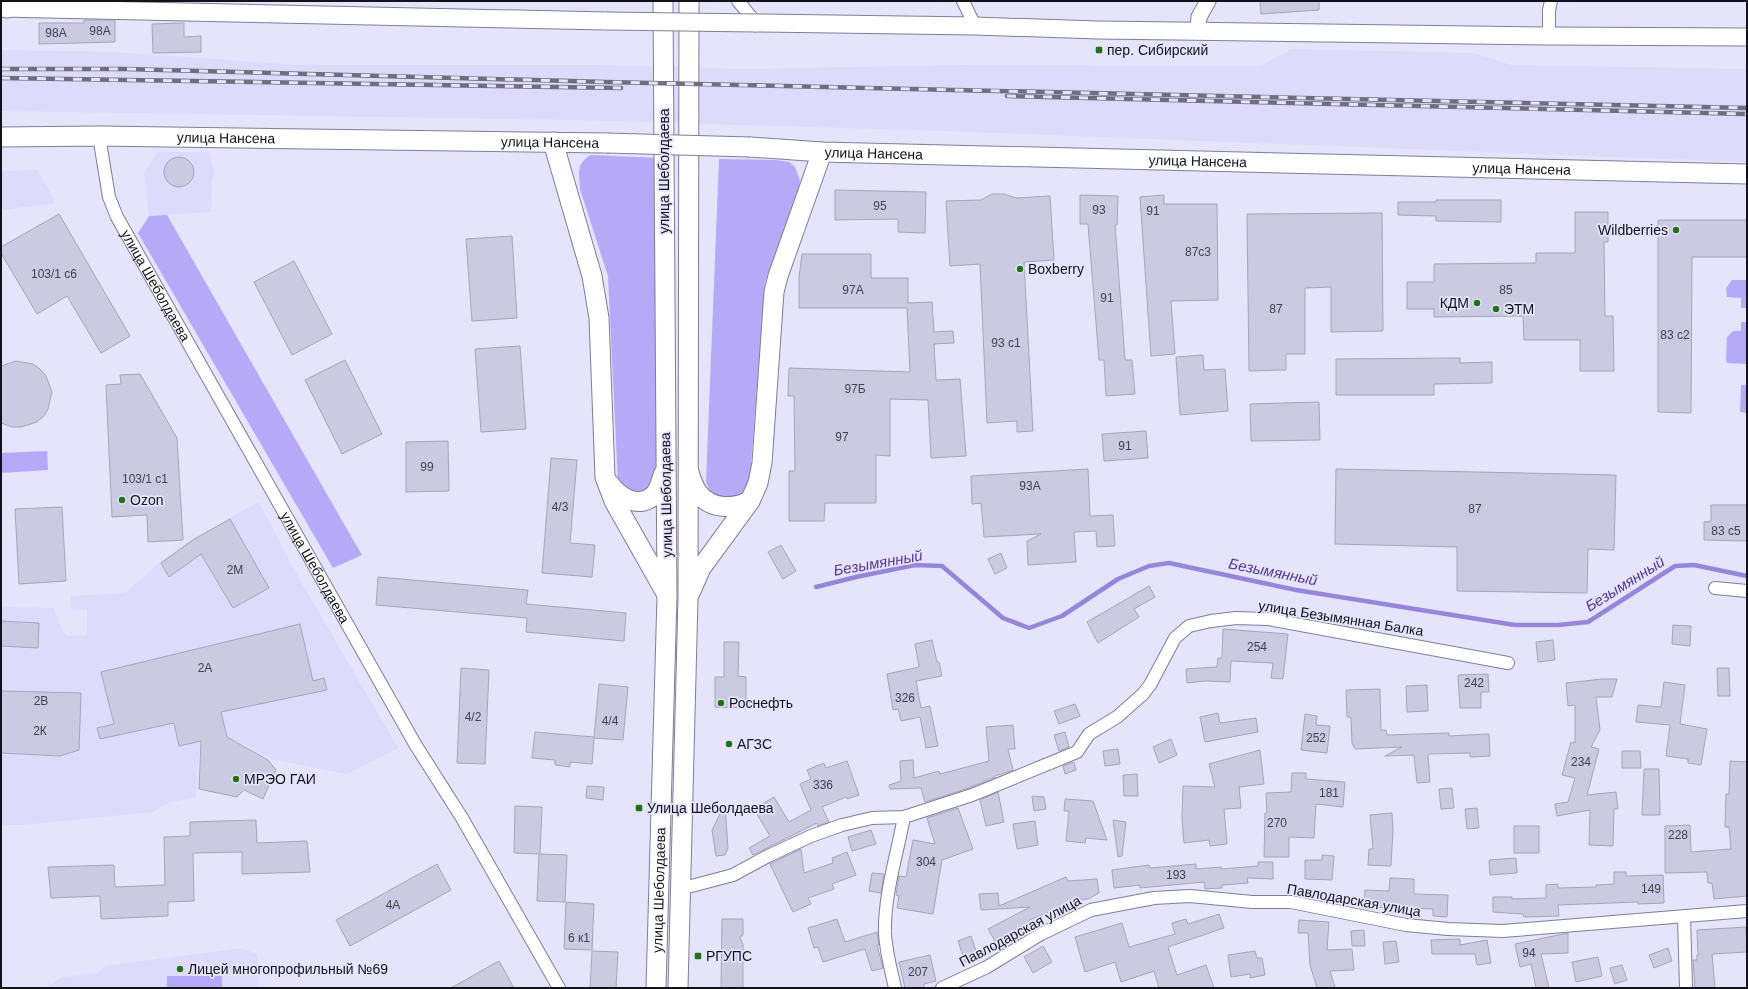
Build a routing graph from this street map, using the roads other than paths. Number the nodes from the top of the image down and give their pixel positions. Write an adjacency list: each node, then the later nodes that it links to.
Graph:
1 (663, 1): 18 (main road, улица Шеболдаева)
2 (689, 1): 19 (main road, улица Шеболдаева)
3 (738, 1): 8 (street)
4 (963, 1): 9 (street)
5 (1208, 1): 10 (street)
6 (1551, 1): 11 (street)
7 (3, 8): 8 (main road, bridge)
8 (756, 23): 9 (main road)
9 (975, 26): 10 (main road)
10 (1198, 31): 11 (main road)
11 (1549, 36): 12 (main road)
12 (1747, 37)
13 (99, 136): 14 (main road, улица Нансена); 15 (main road, улица Нансена); 31 (street, улица Шеболдаева)
14 (1, 137)
15 (553, 142): 16 (main road, улица Нансена, bridge); 20 (main road)
16 (822, 152): 17 (main road, улица Нансена); 21 (main road)
17 (1747, 174)
18 (666, 468): 20 (main road); 24 (main road, улица Шеболдаева)
19 (687, 468): 21 (main road); 25 (main road, улица Шеболдаева)
20 (605, 477): 24 (main road)
21 (750, 501): 25 (main road)
22 (1715, 588): 23 (street)
23 (1747, 591)
24 (667, 596): 32 (main road, улица Шеболдаева)
25 (688, 598): 28 (main road, улица Шеболдаева)
26 (1508, 663): 27 (street, улица Безымянная Балка)
27 (904, 817): 28 (street, улица Безымянная Балка); 34 (street)
28 (680, 889): 33 (main road, улица Шеболдаева)
29 (1747, 911): 30 (street, Павлодарская улица)
30 (1684, 916): 35 (street, Павлодарская улица); 36 (street)
31 (559, 988)
32 (656, 988)
33 (678, 988)
34 (895, 988)
35 (942, 988)
36 (1686, 988)

